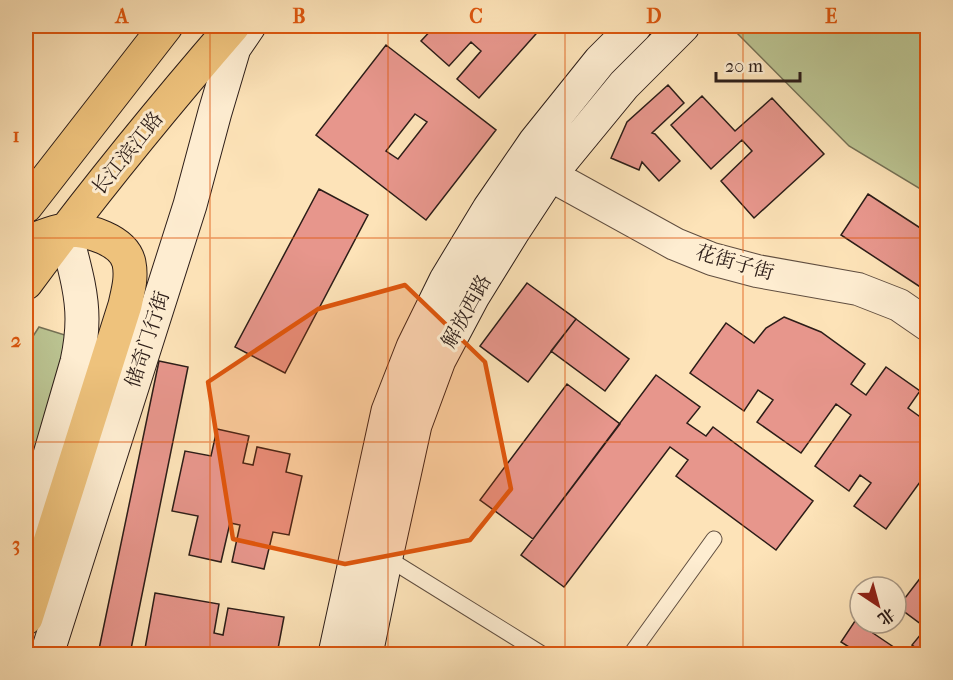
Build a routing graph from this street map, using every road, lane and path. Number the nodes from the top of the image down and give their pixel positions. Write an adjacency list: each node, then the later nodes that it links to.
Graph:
1 (166, 26): 6 (main road)
2 (233, 26): 9 (main road, 长江滨江路)
3 (249, 26): 19 (main road, 储奇门行街)
4 (635, 26): 17 (main road, 解放西路)
5 (684, 26): 7 (main road, 解放西路)
6 (84, 131): 8 (main road); 9 (main road)
7 (550, 175): 14 (street, 花街子街); 17 (main road, 解放西路)
8 (26, 206)
9 (65, 230): 10 (main road); 13 (main road, 长江滨江路); 15 (main road); 18 (main road)
10 (26, 243)
11 (26, 252): 12 (main road)
12 (26, 273)
13 (26, 283)
14 (927, 325)
15 (26, 537)
16 (714, 539): 23 (lane)
17 (372, 548): 20 (main road, 解放西路); 21 (main road, 解放西路); 22 (lane)
18 (26, 618)
19 (47, 654)
20 (335, 654)
21 (366, 654)
22 (542, 654)
23 (631, 654)

